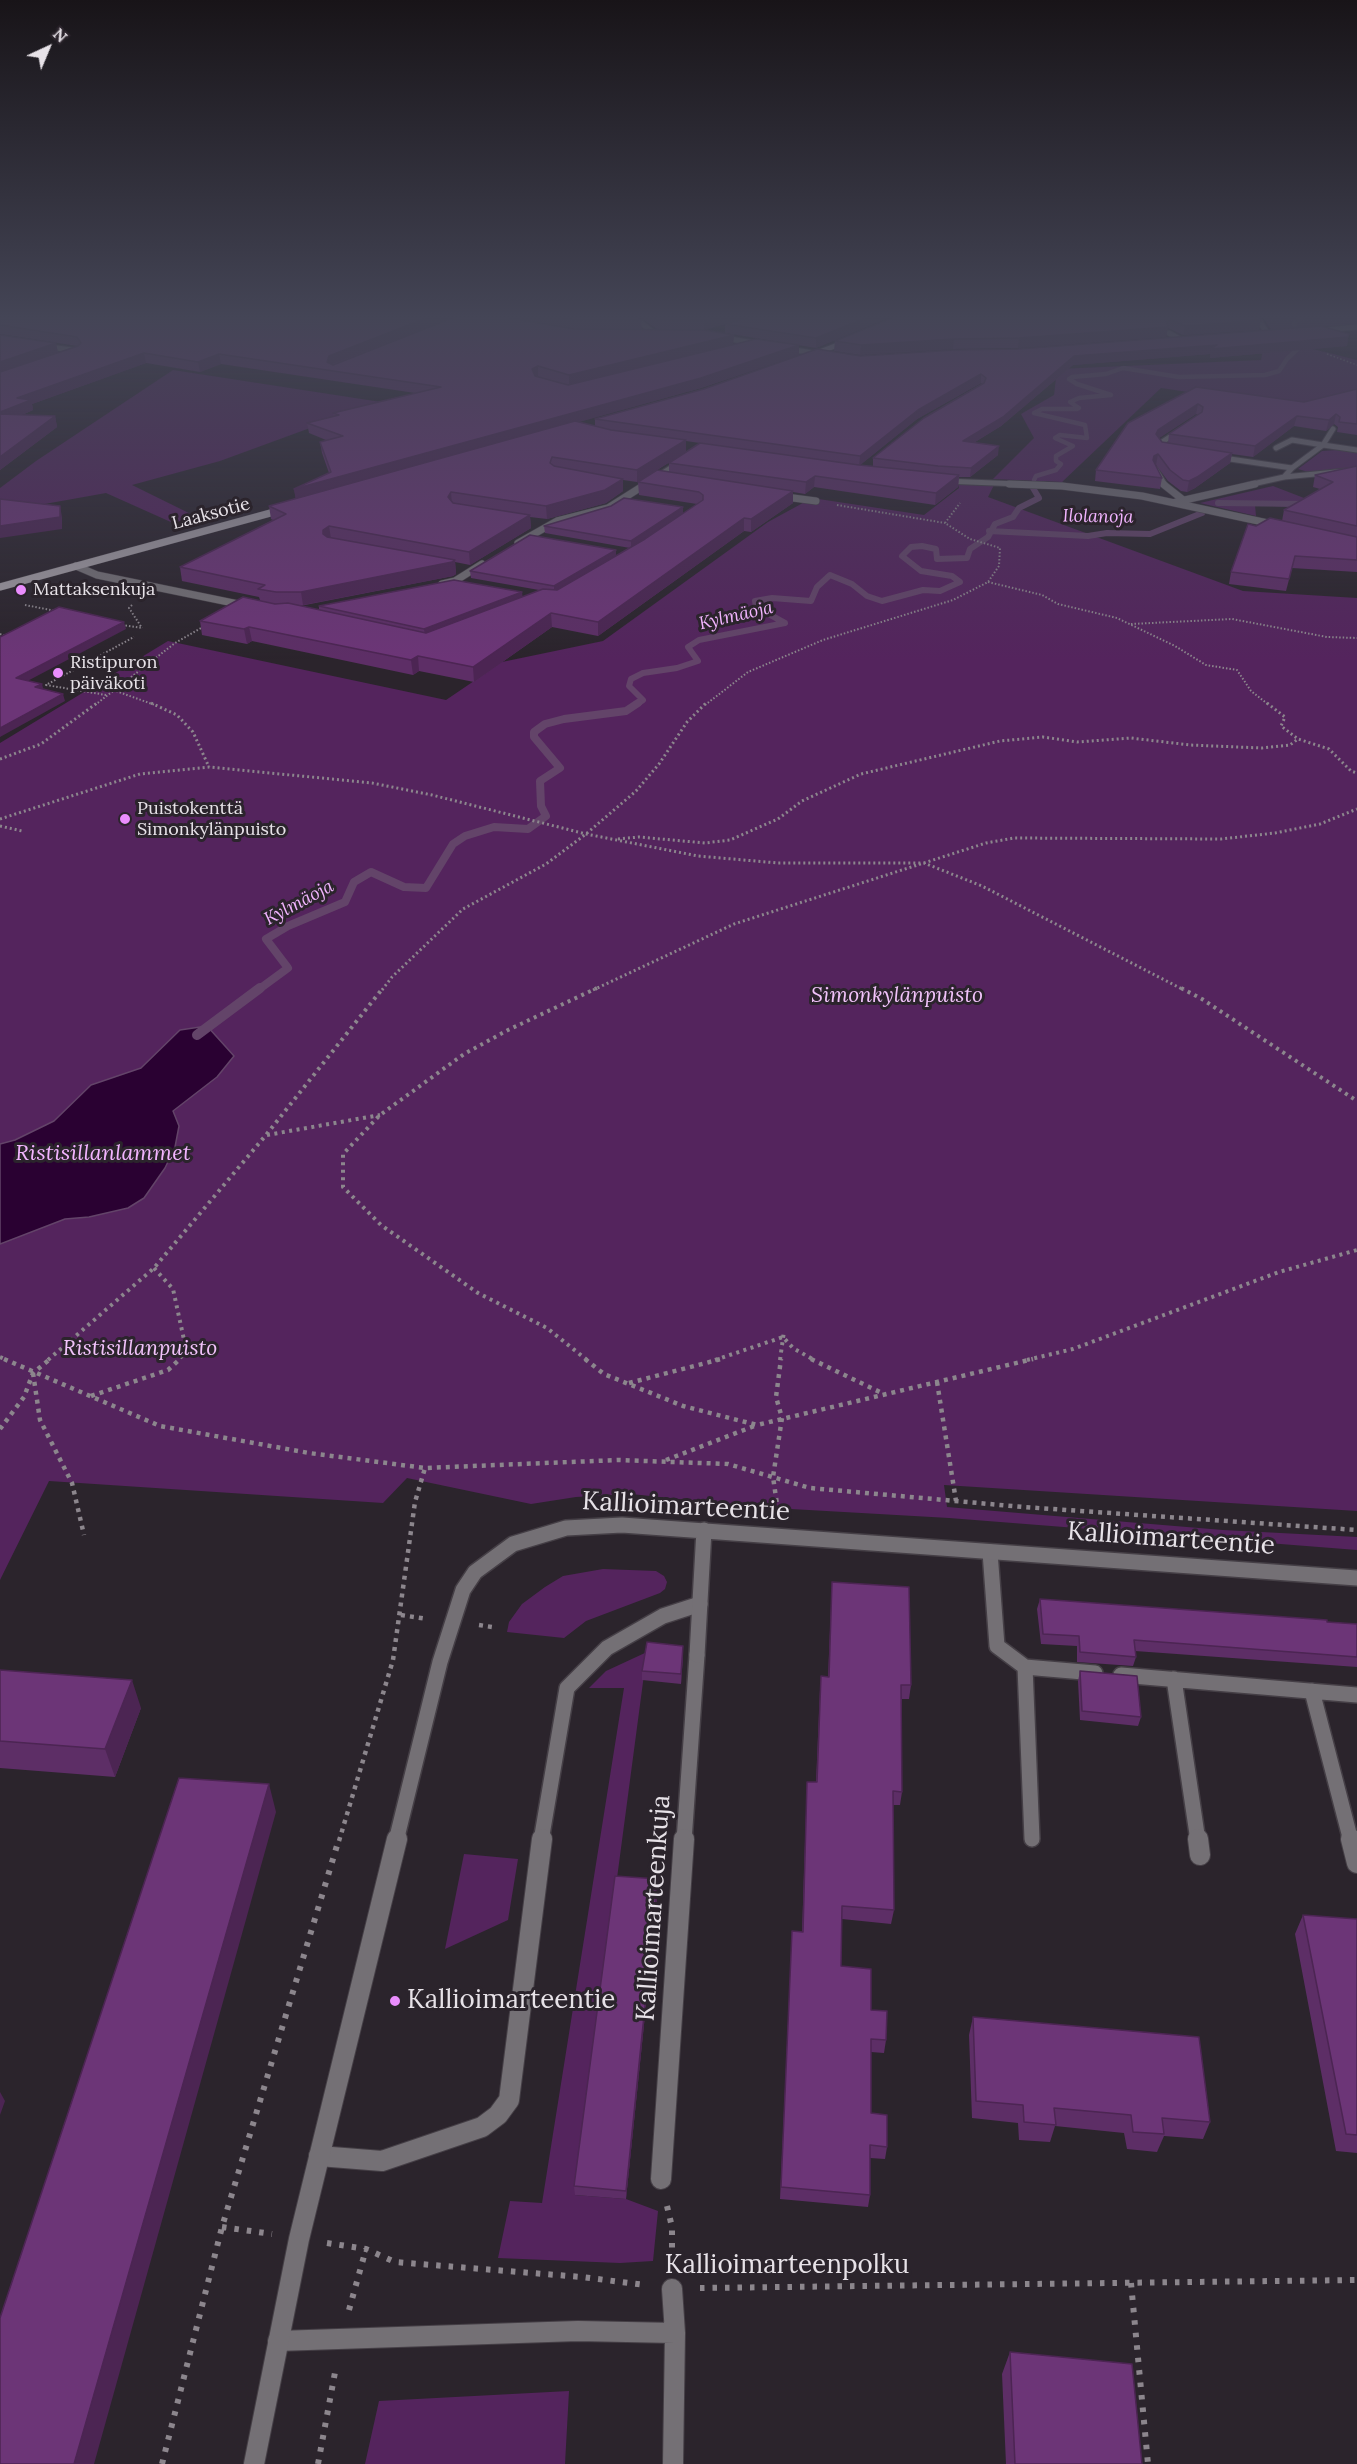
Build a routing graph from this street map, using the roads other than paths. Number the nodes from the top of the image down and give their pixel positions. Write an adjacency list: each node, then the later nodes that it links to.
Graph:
1 (1182, 430): 6 (street)
2 (1332, 430): 3 (street)
3 (1323, 445): 4 (street); 5 (street); 9 (street)
4 (1276, 448)
5 (1357, 450)
6 (1182, 452)
7 (691, 455): 12 (street)
8 (1204, 455): 9 (street)
9 (1292, 468): 13 (street)
10 (1156, 470): 20 (street)
11 (1357, 470): 13 (street)
12 (656, 477): 14 (street); 17 (street)
13 (1284, 477): 20 (street)
14 (667, 478)
15 (937, 481): 23 (street)
16 (626, 486): 17 (street)
17 (638, 488): 19 (street)
18 (770, 494): 22 (street)
19 (622, 498): 21 (street); 26 (street)
20 (1182, 499): 23 (street)
21 (633, 500)
22 (816, 501)
23 (1175, 502): 27 (street)
24 (291, 507): 32 (main road, Laaksotie)
25 (536, 523): 26 (street)
26 (547, 525): 28 (street)
27 (1289, 528)
28 (529, 536): 29 (street); 30 (street)
29 (540, 538)
30 (510, 548)
31 (490, 560): 34 (street)
32 (76, 566): 38 (main road, Laaksotie); 39 (street)
33 (461, 569): 34 (street)
34 (471, 571): 35 (street)
35 (455, 581): 36 (street); 37 (street)
36 (466, 583)
37 (432, 586)
38 (0, 587)
39 (255, 607)
40 (705, 1530): 41 (street, Kallioimarteentie); 43 (street, Kallioimarteenkuja); 51 (street, Kallioimarteentie)
41 (990, 1552): 42 (street, Kallioimarteentie); 44 (street)
42 (1357, 1578)
43 (700, 1604): 51 (street); 52 (street, Kallioimarteenkuja)
44 (1025, 1667): 45 (street); 48 (street)
45 (1174, 1679): 46 (street); 49 (street)
46 (1312, 1691): 47 (street); 50 (street)
47 (1357, 1695)
48 (1032, 1839)
49 (1200, 1855)
50 (1357, 1863)
51 (318, 2156): 55 (street, Kallioimarteentie)
52 (661, 2179)
53 (672, 2289): 54 (street)
54 (675, 2333): 55 (street); 57 (street)
55 (278, 2340): 56 (street, Kallioimarteentie)
56 (254, 2464)
57 (673, 2464)

